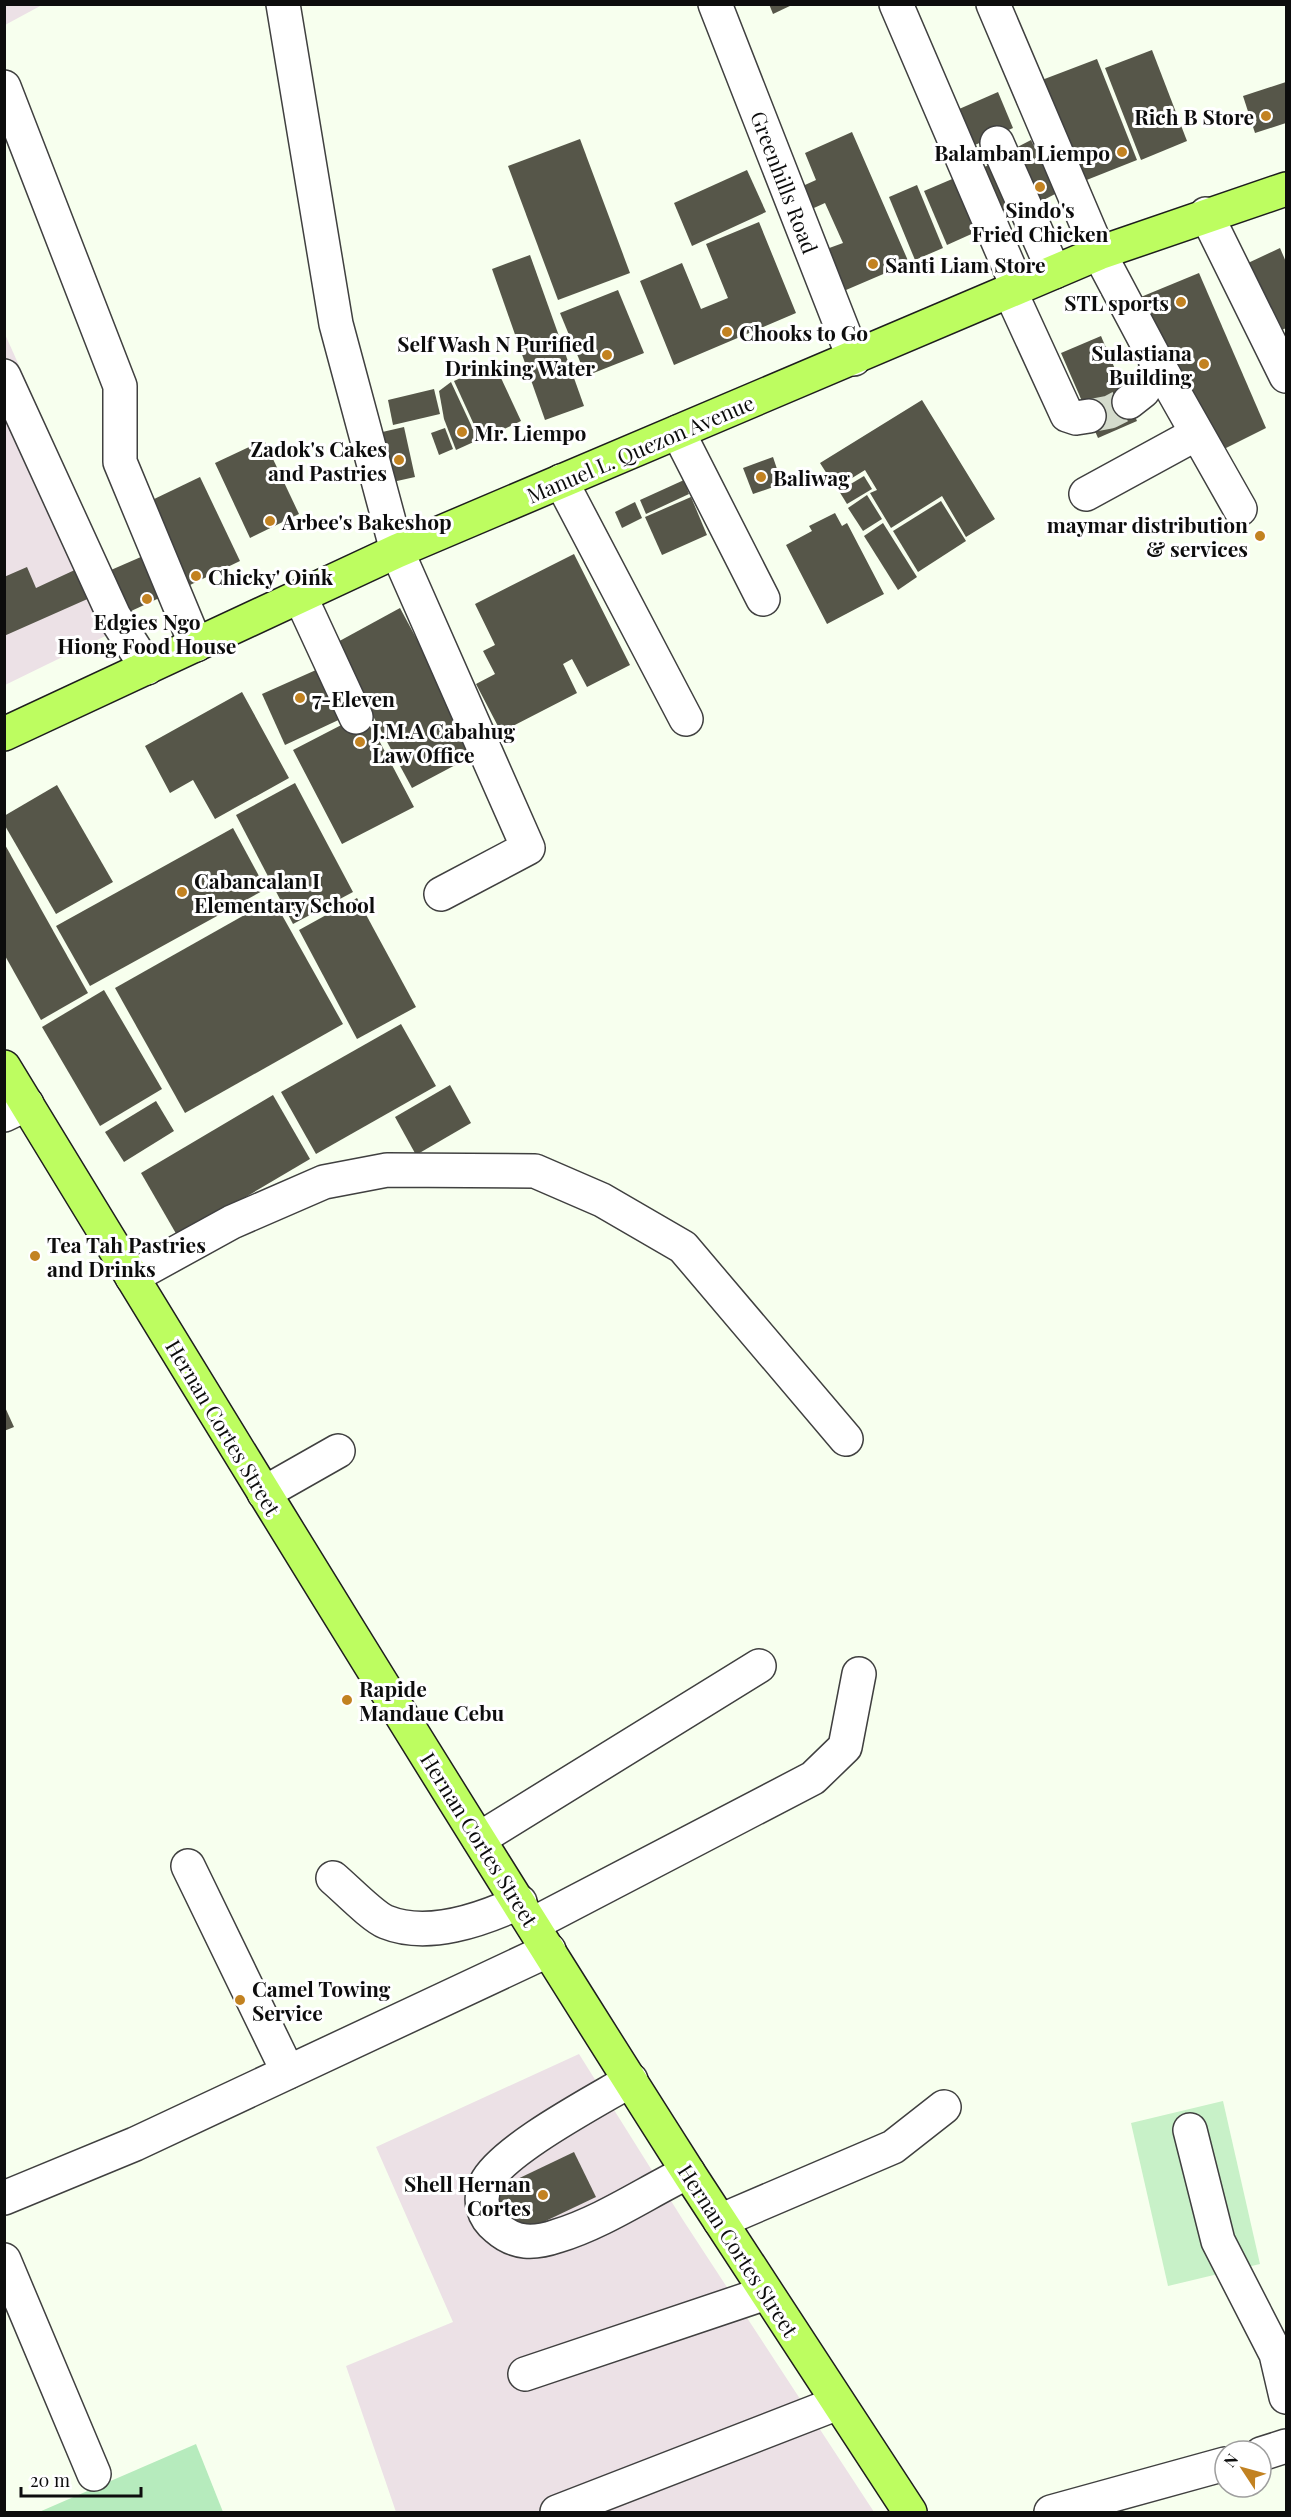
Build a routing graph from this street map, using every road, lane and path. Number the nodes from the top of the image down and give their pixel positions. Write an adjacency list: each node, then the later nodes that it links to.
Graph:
1 (283, 4): 23 (street)
2 (715, 4): 12 (street, Greenhills Road)
3 (896, 4): 11 (street)
4 (993, 4): 9 (street)
5 (4, 87): 26 (street)
6 (997, 143): 10 (street)
7 (1287, 189): 8 (main road, Manuel L. Quezon Avenue)
8 (1206, 214): 9 (main road, Manuel L. Quezon Avenue); 15 (street)
9 (1100, 253): 10 (main road, Manuel L. Quezon Avenue); 13 (street)
10 (1054, 272): 11 (main road, Manuel L. Quezon Avenue)
11 (1014, 289): 12 (main road, Manuel L. Quezon Avenue); 17 (street)
12 (854, 359): 18 (main road, Manuel L. Quezon Avenue)
13 (1159, 366): 16 (street); 19 (street)
14 (4, 376): 27 (street)
15 (1287, 376)
16 (1129, 402)
17 (1089, 416)
18 (678, 432): 20 (main road, Manuel L. Quezon Avenue); 25 (street)
19 (1196, 434): 21 (street); 22 (street)
20 (561, 482): 23 (main road, Manuel L. Quezon Avenue); 29 (street)
21 (1086, 494)
22 (1240, 509)
23 (397, 551): 24 (main road, Manuel L. Quezon Avenue); 31 (street)
24 (300, 596): 26 (main road, Manuel L. Quezon Avenue); 28 (street)
25 (763, 599)
26 (196, 645): 27 (main road, Manuel L. Quezon Avenue)
27 (147, 668): 30 (main road, Manuel L. Quezon Avenue)
28 (356, 717)
29 (686, 719)
30 (4, 734)
31 (441, 894)
32 (4, 1067): 33 (main road, Hernan Cortes Street)
33 (16, 1109): 34 (main road, Hernan Cortes Street)
34 (132, 1276): 35 (street); 37 (main road, Hernan Cortes Street)
35 (846, 1439)
36 (338, 1451): 37 (street)
37 (264, 1493): 40 (main road, Hernan Cortes Street)
38 (759, 1666): 40 (street)
39 (859, 1674): 43 (street)
40 (479, 1839): 43 (main road, Hernan Cortes Street)
41 (188, 1866): 44 (street)
42 (333, 1878): 43 (street)
43 (534, 1926): 44 (street); 45 (main road, Hernan Cortes Street)
44 (288, 2072): 49 (street)
45 (631, 2080): 48 (main road, Hernan Cortes Street); 48 (street)
46 (944, 2107): 50 (street)
47 (1190, 2130): 54 (street)
48 (688, 2172): 50 (main road, Hernan Cortes Street)
49 (4, 2198)
50 (720, 2221): 52 (main road, Hernan Cortes Street)
51 (4, 2260): 57 (street)
52 (766, 2293): 53 (street); 55 (main road, Hernan Cortes Street)
53 (525, 2374)
54 (1287, 2397)
55 (838, 2403): 58 (street); 59 (main road, Hernan Cortes Street)
56 (1213, 2467): 60 (street)
57 (94, 2474)
58 (557, 2512)
59 (910, 2512)
60 (1051, 2512)

